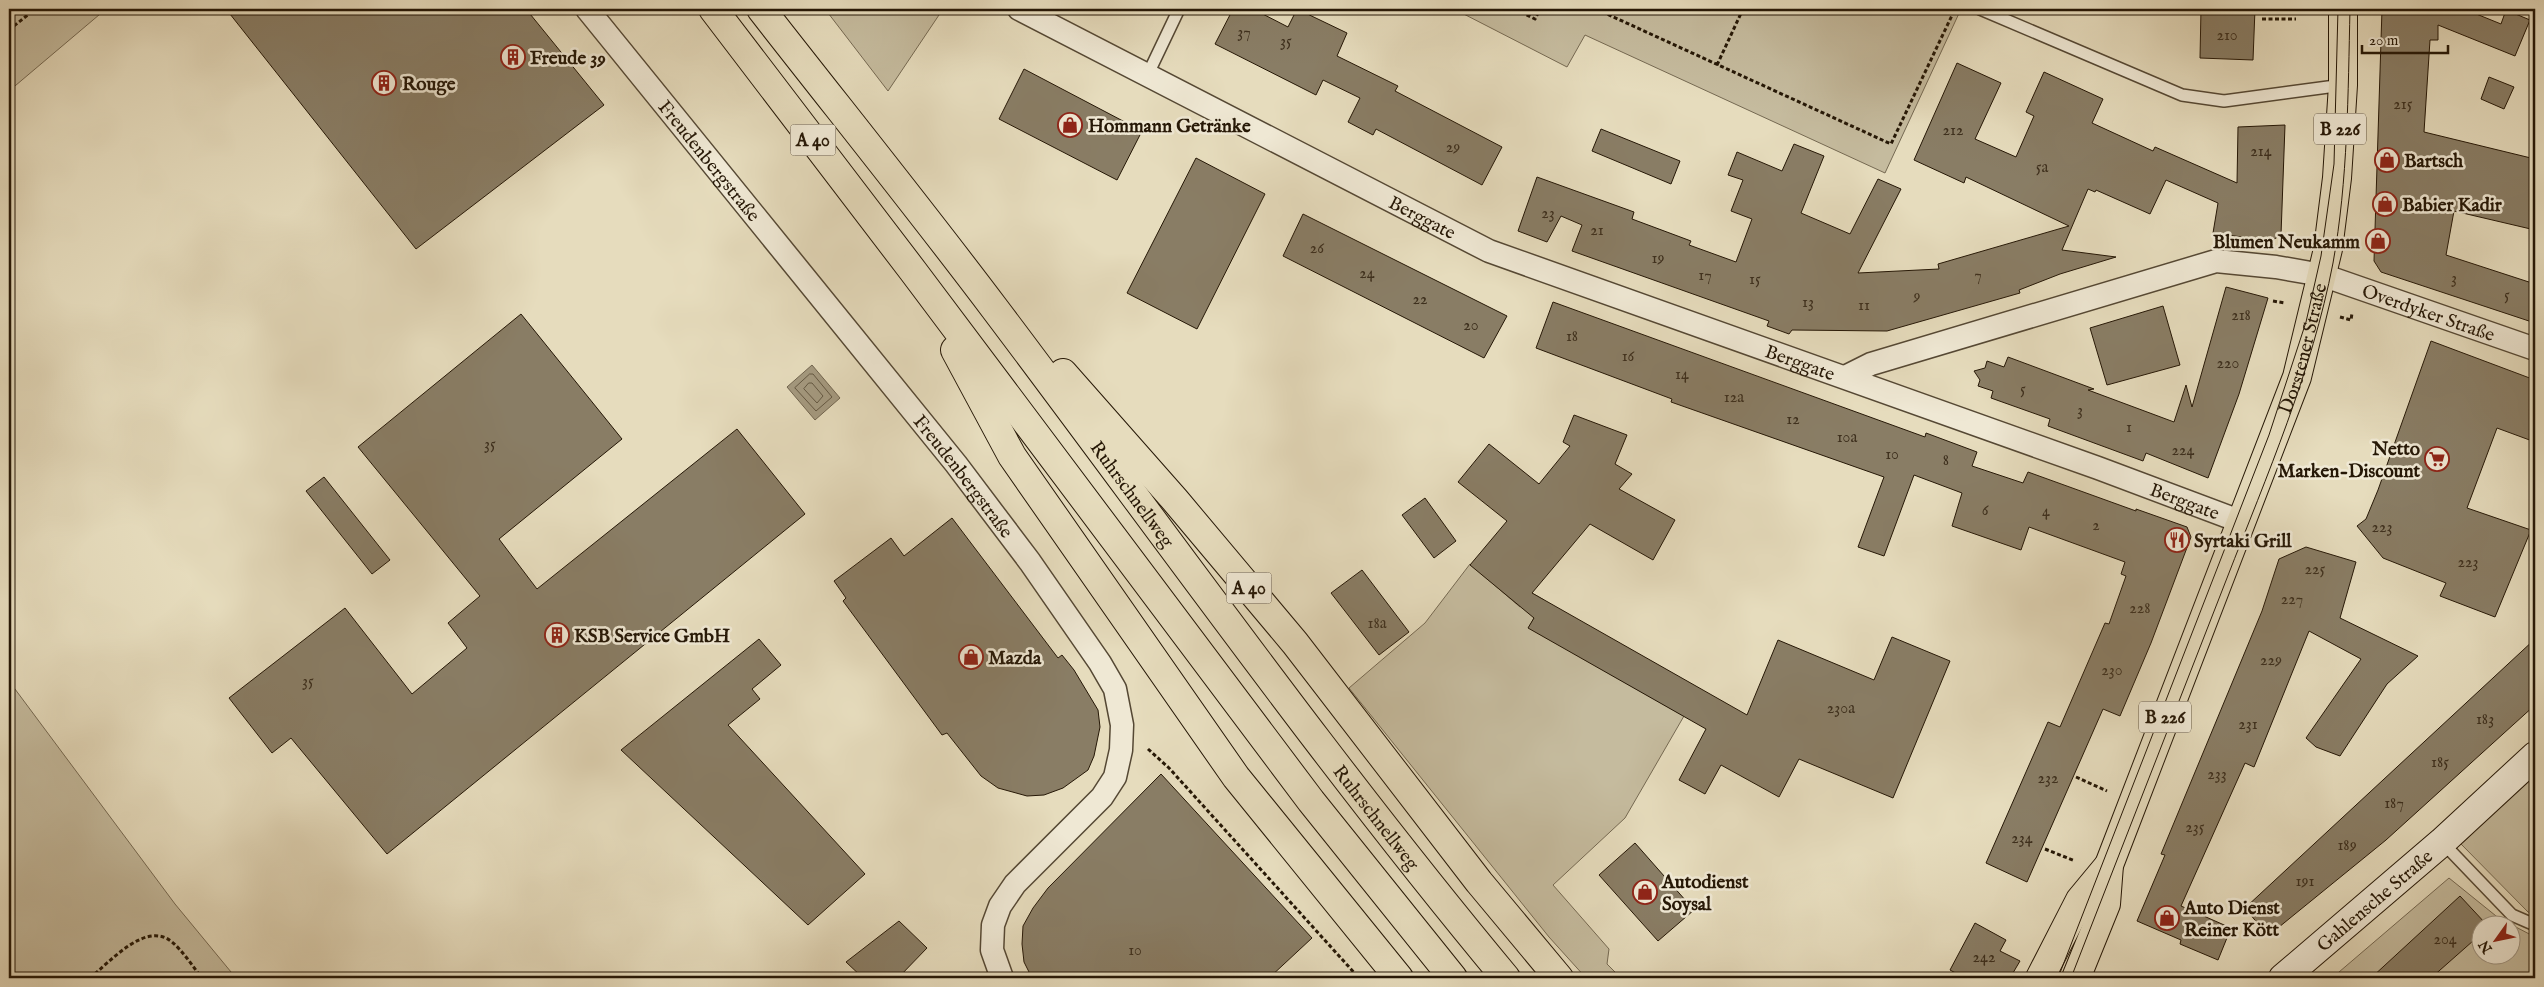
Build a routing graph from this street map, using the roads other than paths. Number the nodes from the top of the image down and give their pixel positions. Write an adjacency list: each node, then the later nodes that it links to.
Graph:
1 (587, 9): 21 (street, Freudenbergstraße)
2 (713, 9): 11 (main road, A 40)
3 (761, 9): 10 (main road, Ruhrschnellweg / A 40)
4 (1020, 9): 8 (street, Berggate)
5 (1179, 9): 8 (lane)
6 (1980, 9): 9 (lane)
7 (2343, 9): 9 (main road, Dorstener Straße / B 226)
8 (1148, 74): 14 (street, Berggate)
9 (2343, 84): 12 (main road, Dorstener Straße / B 226)
10 (921, 213): 24 (main road, Ruhrschnellweg / A 40); 25 (main road, A 40)
11 (913, 271): 22 (main road); 23 (main road, A 40)
12 (2322, 275): 13 (street, Overdyker Straße); 14 (street, Berggate); 15 (main road, Dorstener Straße / B 226)
13 (2535, 349)
14 (1845, 378): 15 (street, Berggate)
15 (2242, 522): 18 (main road, Dorstener Straße / B 226)
16 (2535, 756): 17 (street, Gahlensche Straße)
17 (2442, 842): 19 (lane, Gahlensche Straße); 27 (street, Gahlensche Straße)
18 (2109, 865): 20 (main road, Dorstener Straße / B 226); 26 (main road, Dorstener Straße / B 226)
19 (2535, 925)
20 (2077, 977)
21 (1002, 978)
22 (1399, 978)
23 (1453, 978)
24 (1506, 978)
25 (1559, 978)
26 (2040, 978)
27 (2283, 978)

